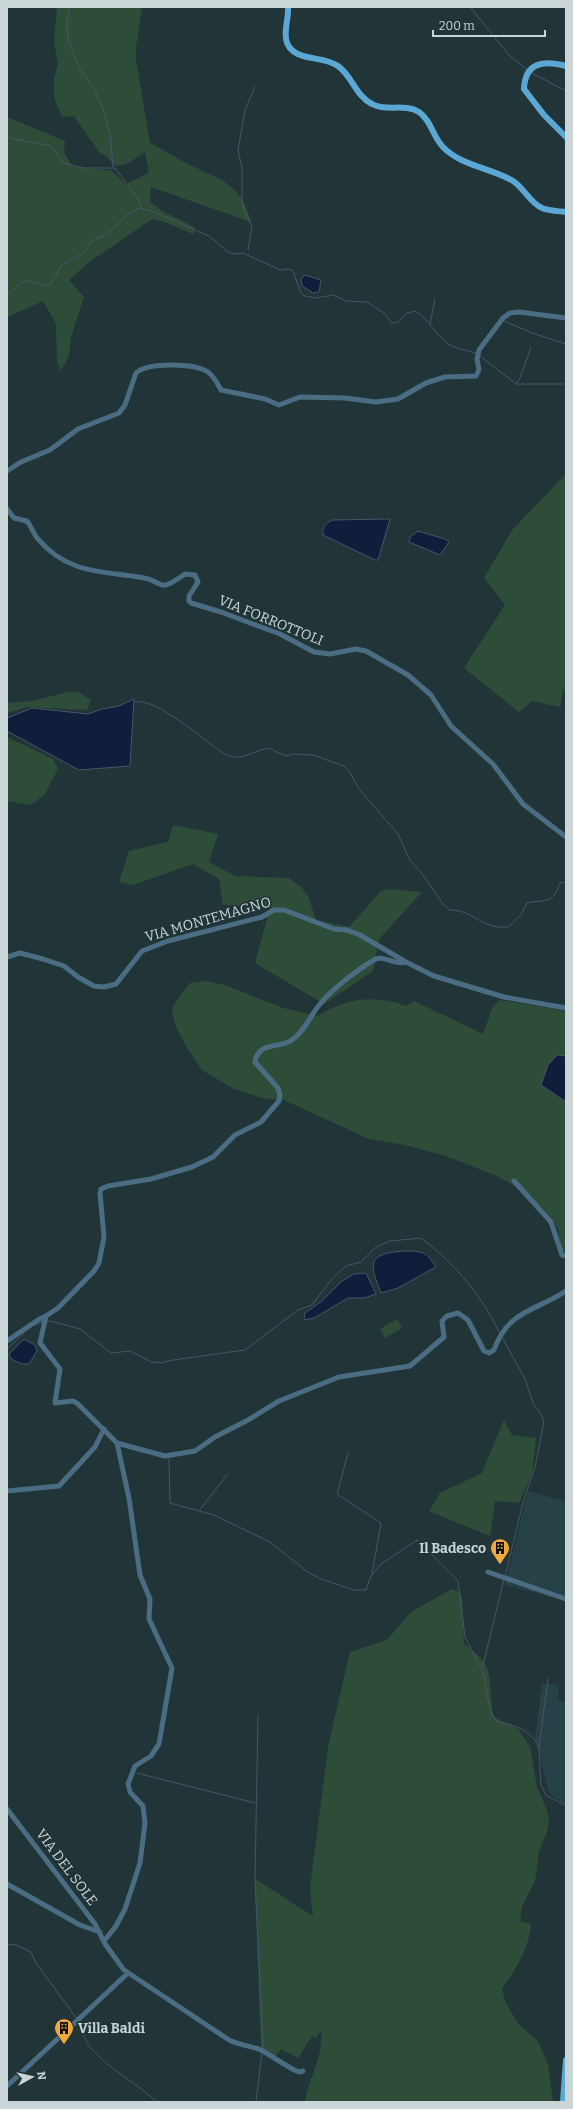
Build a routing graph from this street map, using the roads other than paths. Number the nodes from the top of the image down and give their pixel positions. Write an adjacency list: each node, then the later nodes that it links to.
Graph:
1 (288, 7): 4 (main road)
2 (566, 66): 3 (main road)
3 (566, 137)
4 (566, 212)
5 (566, 318): 6 (street)
6 (7, 471)
7 (7, 509): 8 (street, VIA FORROTTOLI)
8 (566, 837)
9 (7, 957): 10 (street, VIA MONTEMAGNO)
10 (406, 962): 11 (street, VIA MONTEMAGNO); 15 (street)
11 (566, 1008)
12 (514, 1181): 13 (street)
13 (566, 1256)
14 (566, 1291): 18 (street)
15 (46, 1316): 16 (street); 17 (street)
16 (7, 1342)
17 (104, 1429): 18 (street); 19 (street)
18 (117, 1443): 25 (street)
19 (7, 1491)
20 (488, 1572): 21 (street)
21 (566, 1599)
22 (7, 1809): 24 (street, VIA DEL SOLE)
23 (7, 1884): 24 (street)
24 (100, 1932): 25 (street, VIA DEL SOLE)
25 (104, 1942): 26 (street, VIA DEL SOLE)
26 (128, 1973): 28 (street, VIA DEL SOLE); 29 (street)
27 (566, 2060): 30 (main road)
28 (303, 2071)
29 (7, 2086)
30 (563, 2102)

